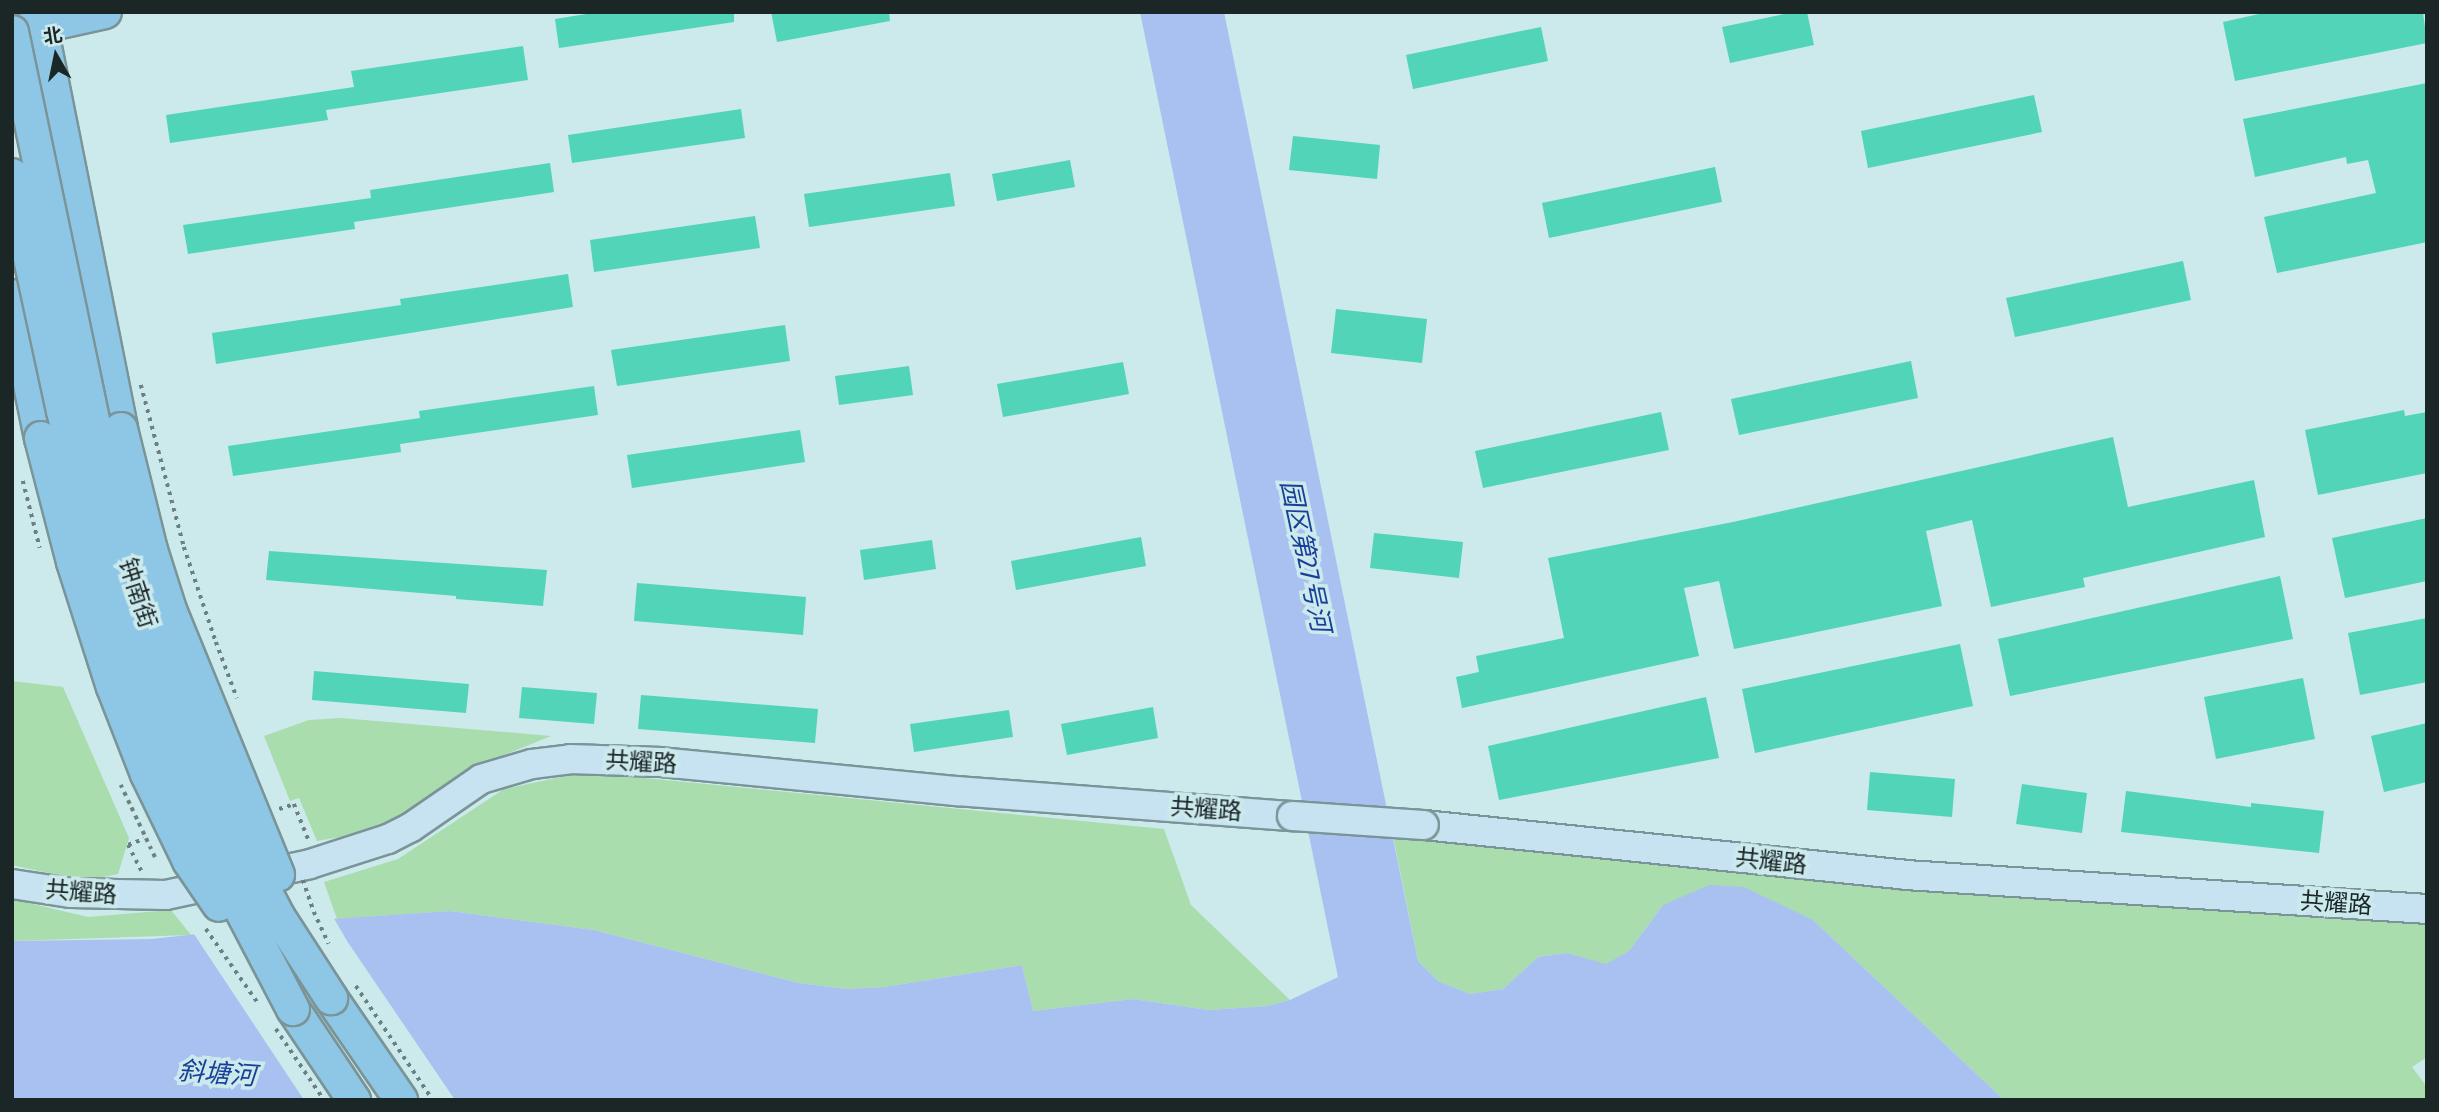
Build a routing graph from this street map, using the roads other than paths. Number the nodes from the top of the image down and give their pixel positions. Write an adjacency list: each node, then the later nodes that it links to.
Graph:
1 (105, 12): 2 (main road)
2 (26, 26): 7 (main road, bridge); 7 (main road, 钟南街, bridge)
3 (12, 175): 8 (main road, 钟南街, bridge)
4 (12, 296): 8 (main road, bridge)
5 (12, 884): 6 (street, 共耀路, bridge)
6 (2427, 908)
7 (341, 988): 10 (main road, 钟南街)
8 (293, 1009): 9 (main road, 钟南街)
9 (354, 1100)
10 (401, 1100)

